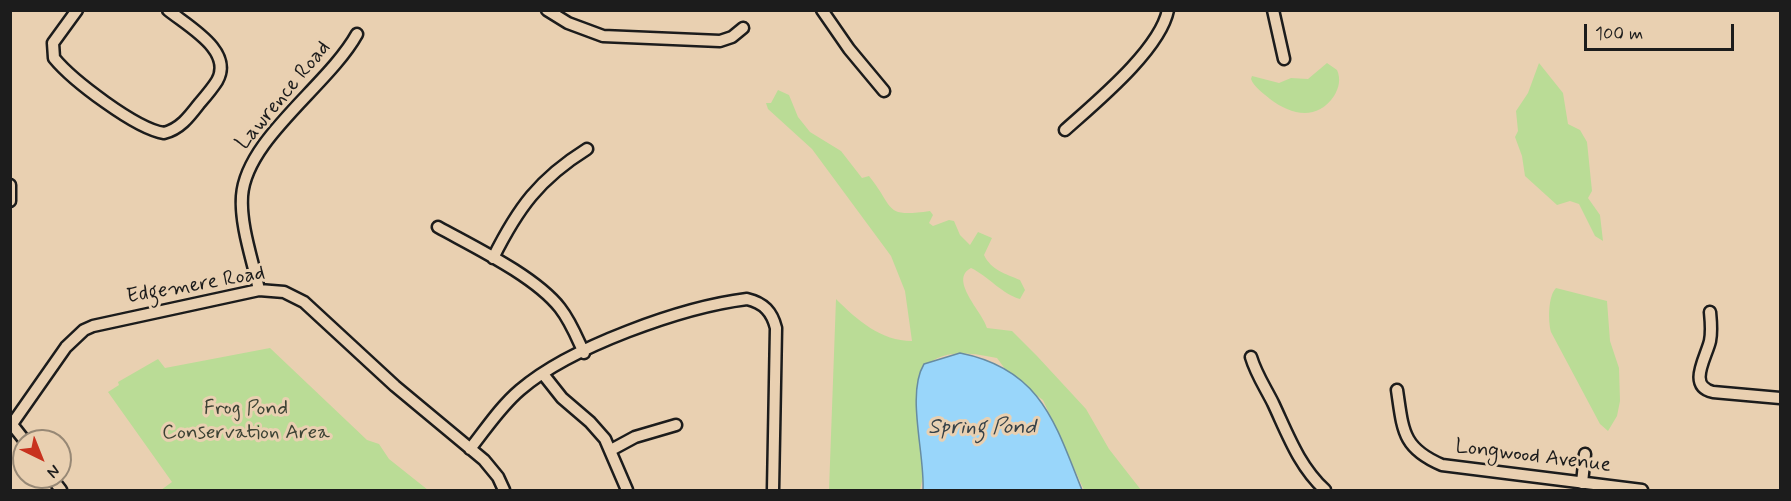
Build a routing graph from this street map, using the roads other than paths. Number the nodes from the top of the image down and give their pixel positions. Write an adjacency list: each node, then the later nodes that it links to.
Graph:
1 (77, 10): 2 (street)
2 (168, 10)
3 (547, 10): 7 (street)
4 (822, 10): 10 (street)
5 (1168, 10): 11 (street)
6 (1273, 10): 9 (street)
7 (743, 28)
8 (357, 34): 17 (street, Lawrence Road)
9 (1284, 59)
10 (884, 91)
11 (1065, 130)
12 (588, 149): 16 (street)
13 (10, 185): 14 (street)
14 (10, 201)
15 (438, 227): 16 (street)
16 (493, 258): 19 (street)
17 (260, 290): 24 (street, Edgemere Road); 26 (street, Edgemere Road)
18 (1710, 312): 23 (street)
19 (584, 353): 21 (street); 32 (street)
20 (1251, 357): 33 (street)
21 (543, 374): 26 (street); 27 (street)
22 (1397, 390): 29 (street, Longwood Avenue)
23 (1780, 398)
24 (11, 425)
25 (676, 425): 27 (street)
26 (470, 449): 30 (street, Edgemere Road)
27 (611, 450): 31 (street)
28 (1585, 454): 29 (street)
29 (1582, 483): 34 (street, Longwood Avenue)
30 (504, 490)
31 (627, 490)
32 (773, 490)
33 (1325, 490)
34 (1642, 490)

